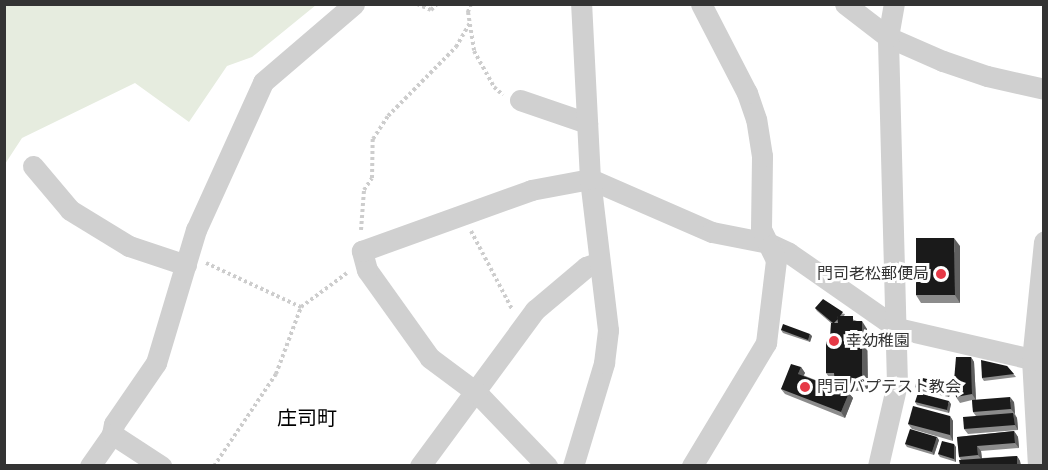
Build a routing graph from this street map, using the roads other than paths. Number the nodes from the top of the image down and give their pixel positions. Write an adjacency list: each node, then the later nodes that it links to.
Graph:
1 (354, 4): 14 (street)
2 (581, 4): 9 (street)
3 (701, 4): 13 (street)
4 (845, 4): 6 (street)
5 (894, 4): 6 (street)
6 (888, 37): 7 (street); 16 (street)
7 (1044, 89)
8 (520, 100): 9 (street)
9 (587, 123): 11 (street)
10 (33, 166): 14 (street)
11 (590, 179): 13 (street); 15 (street); 18 (street)
12 (1044, 242): 17 (street)
13 (768, 243): 16 (street); 25 (street)
14 (187, 262): 19 (street)
15 (599, 262): 18 (street); 24 (street)
16 (897, 328): 17 (street); 26 (street)
17 (1038, 361): 27 (street)
18 (477, 393): 22 (street); 23 (street)
19 (112, 434): 20 (street); 21 (street)
20 (90, 465)
21 (161, 465)
22 (420, 465)
23 (547, 465)
24 (573, 465)
25 (692, 465)
26 (878, 465)
27 (1038, 465)

